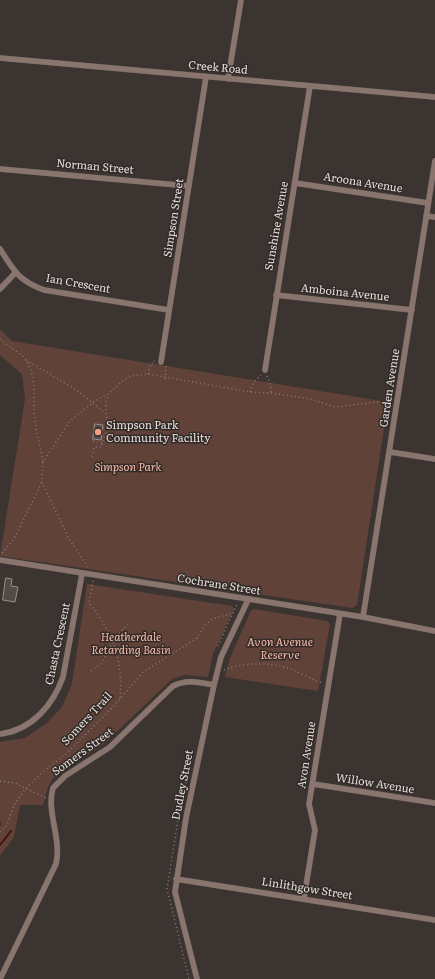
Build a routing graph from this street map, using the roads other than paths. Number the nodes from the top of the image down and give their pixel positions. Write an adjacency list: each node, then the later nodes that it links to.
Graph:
1 (241, 0): 4 (street)
2 (0, 58): 3 (street, Creek Road)
3 (206, 77): 4 (street, Creek Road); 10 (street, Simpson Street)
4 (228, 79): 5 (street, Creek Road)
5 (310, 86): 6 (street, Creek Road); 9 (street, Sunshine Avenue)
6 (435, 97)
7 (435, 162): 11 (street, Garden Avenue)
8 (0, 169): 10 (street, Norman Street)
9 (295, 183): 11 (street, Aroona Avenue); 17 (street, Sunshine Avenue)
10 (189, 186): 18 (street, Simpson Street)
11 (428, 203): 12 (street, Garden Avenue)
12 (426, 216): 13 (street); 19 (street, Garden Avenue)
13 (435, 217)
14 (0, 249): 15 (street, Ian Crescent)
15 (16, 272): 16 (street); 18 (street, Ian Crescent)
16 (0, 289)
17 (276, 295): 19 (street, Amboina Avenue); 21 (street, Sunshine Avenue)
18 (169, 310): 20 (street, Simpson Street)
19 (412, 310): 22 (street, Garden Avenue)
20 (161, 362)
21 (265, 370)
22 (390, 452): 23 (street); 28 (street, Garden Avenue)
23 (435, 459)
24 (0, 560): 25 (street, Cochrane Street)
25 (82, 574): 26 (street, Cochrane Street); 31 (street, Chasta Crescent)
26 (248, 600): 27 (street, Cochrane Street); 30 (street, Dudley Street)
27 (340, 614): 28 (street, Cochrane Street); 32 (street, Avon Avenue)
28 (363, 617): 29 (street, Cochrane Street)
29 (435, 631)
30 (214, 685): 34 (street, Dudley Street); 37 (street, Somers Street)
31 (0, 734)
32 (313, 784): 33 (street, Willow Avenue); 35 (street, Avon Avenue)
33 (435, 803)
34 (176, 879): 35 (street, Linlithgow Street); 38 (street, Dudley Street)
35 (304, 898): 36 (street, Linlithgow Street)
36 (435, 920)
37 (0, 979)
38 (197, 979)

